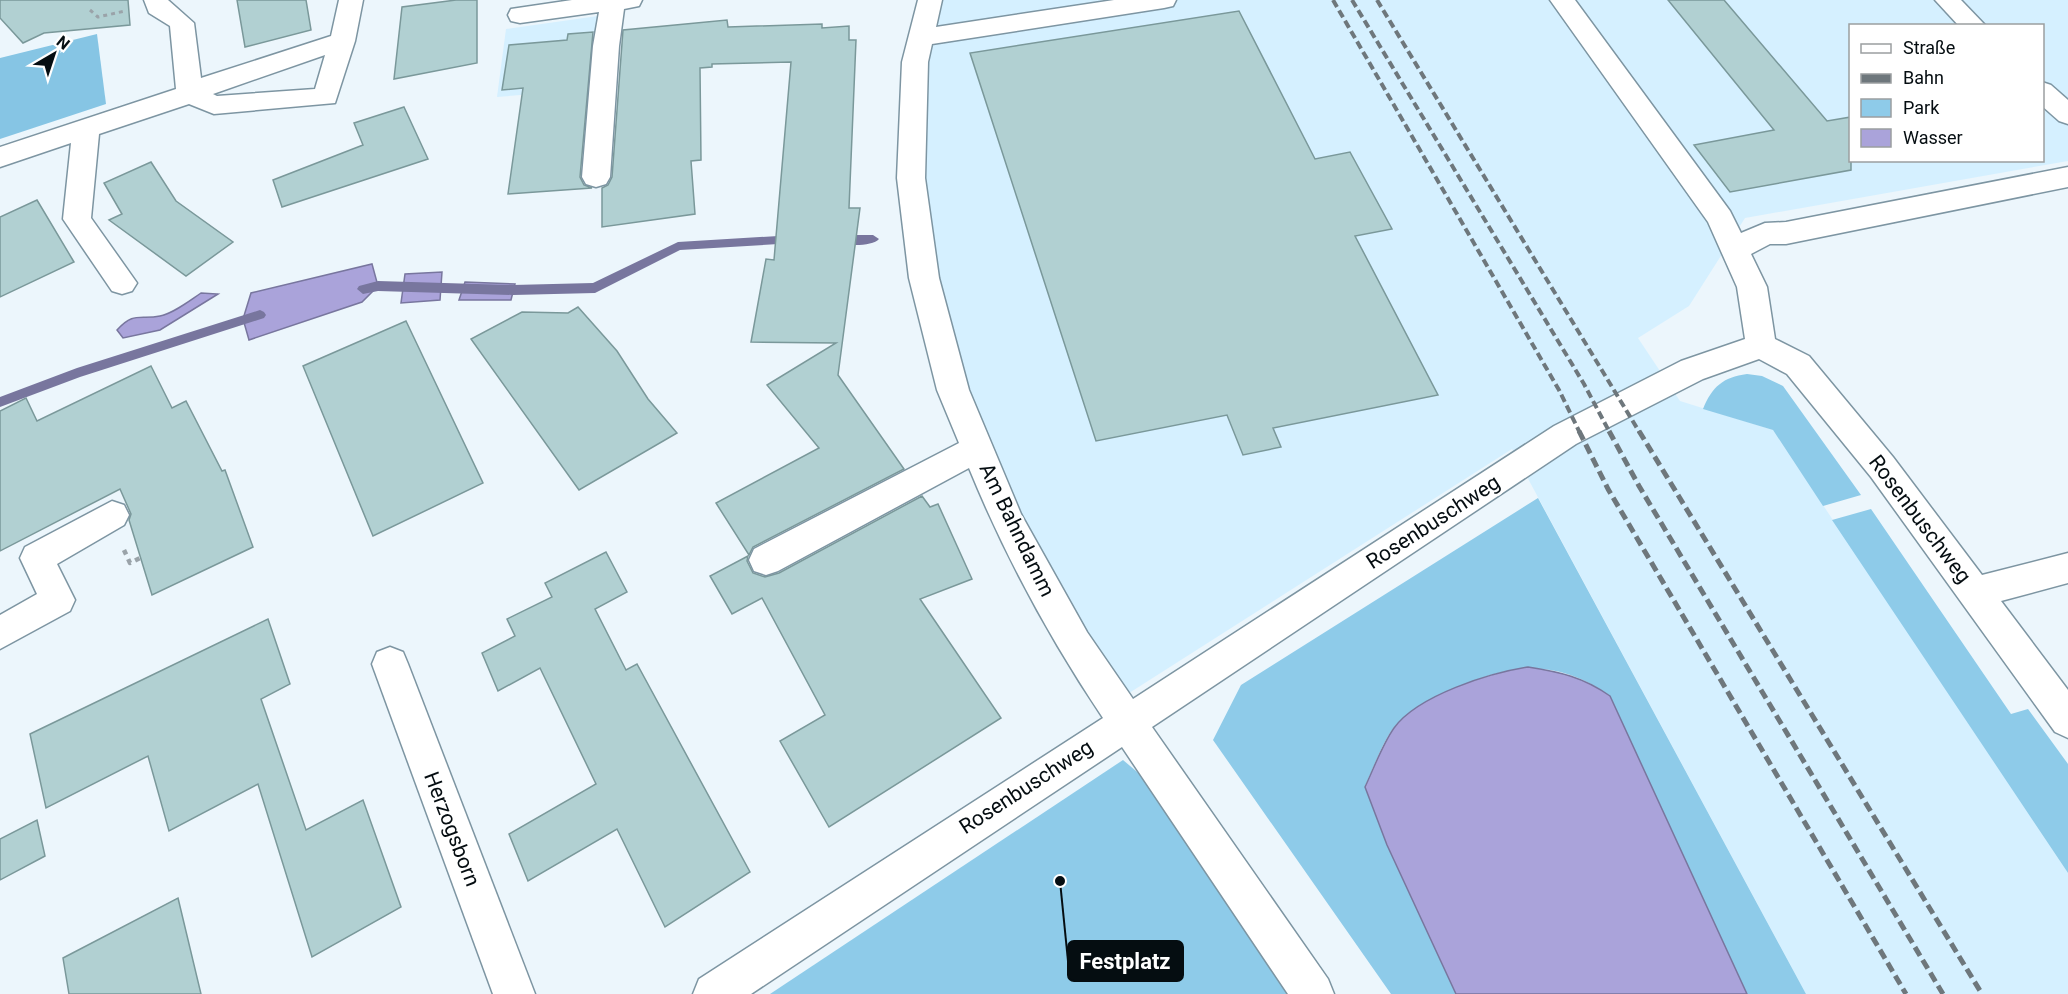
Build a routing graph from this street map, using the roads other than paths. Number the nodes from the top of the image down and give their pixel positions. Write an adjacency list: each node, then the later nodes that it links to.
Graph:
1 (156, 0): 13 (street)
2 (351, 0): 11 (street)
3 (930, 0): 10 (street, Am Bahndamm)
4 (1164, 0): 10 (street)
5 (1562, 0): 19 (street)
6 (1947, 0): 9 (street)
7 (622, 1): 8 (street); 17 (street)
8 (520, 15)
9 (1972, 24)
10 (921, 38): 22 (street, Am Bahndamm)
11 (342, 41): 13 (street); 13 (street)
12 (2044, 92): 14 (street)
13 (190, 94): 15 (street)
14 (2068, 115)
15 (86, 128): 16 (street); 20 (street)
16 (0, 157)
17 (596, 177)
18 (2068, 177): 19 (street)
19 (1734, 250): 21 (street)
20 (122, 283)
21 (1761, 346): 26 (street, Rosenbuschweg); 29 (street, Rosenbuschweg)
22 (978, 448): 24 (street); 29 (street, Am Bahndamm)
23 (112, 515): 27 (street)
24 (766, 560)
25 (2068, 568): 26 (street)
26 (1975, 592): 30 (street, Rosenbuschweg)
27 (0, 633)
28 (390, 664): 31 (street, Herzogsborn)
29 (1127, 720): 32 (street, Rosenbuschweg); 33 (street, Am Bahndamm)
30 (2068, 720)
31 (514, 994)
32 (714, 994)
33 (1312, 994)

